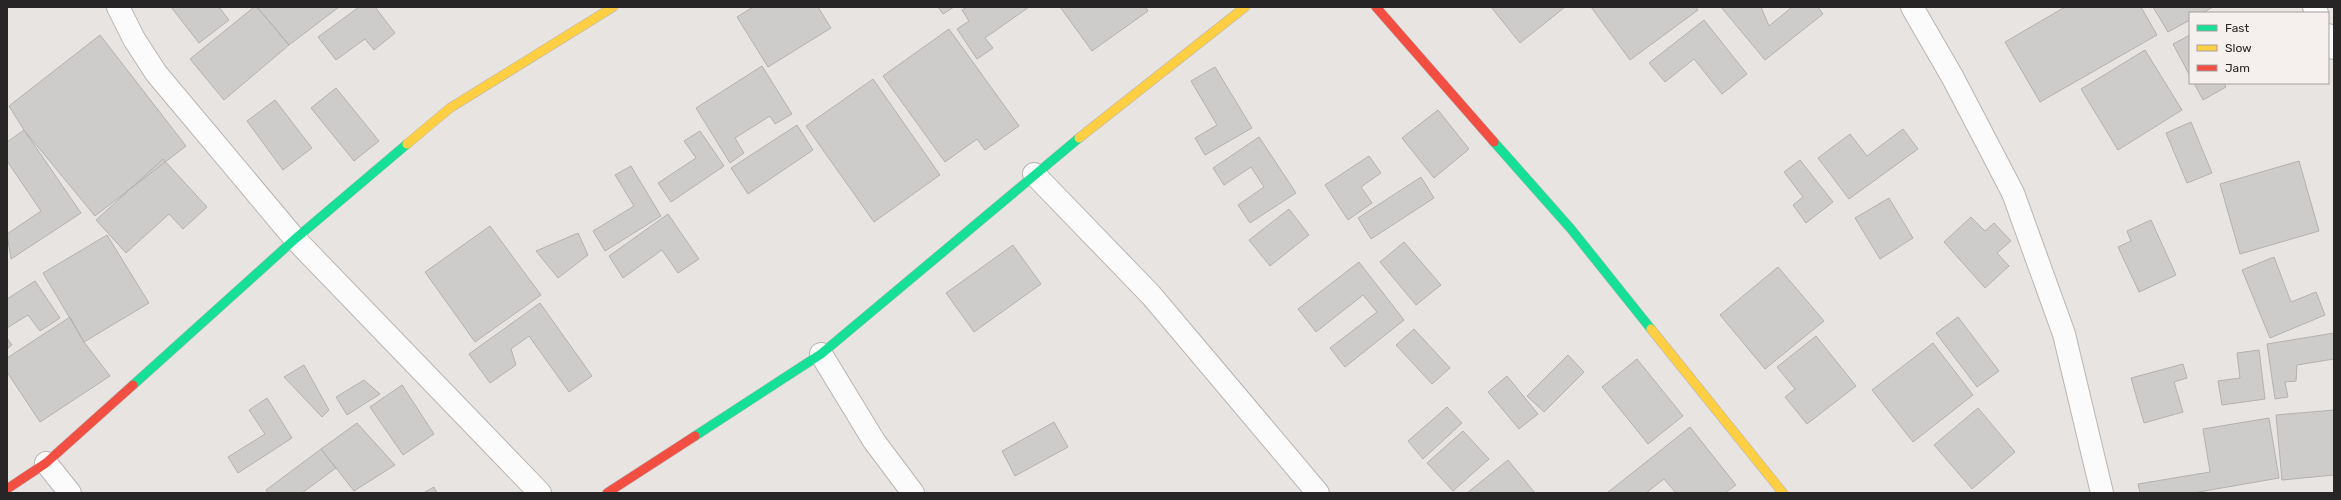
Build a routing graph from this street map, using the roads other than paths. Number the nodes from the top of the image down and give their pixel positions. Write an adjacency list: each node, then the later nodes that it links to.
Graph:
1 (118, 7): 9 (street)
2 (613, 7): 9 (street)
3 (1245, 7): 8 (street)
4 (1376, 7): 18 (street)
5 (1912, 7): 19 (street)
6 (2329, 38): 7 (street)
7 (2334, 48)
8 (1034, 174): 10 (street); 17 (street)
9 (295, 239): 11 (street); 14 (street)
10 (821, 354): 15 (street); 16 (street)
11 (46, 463): 12 (street); 13 (street)
12 (7, 489)
13 (70, 493)
14 (540, 493)
15 (607, 493)
16 (913, 493)
17 (1318, 493)
18 (1783, 493)
19 (2102, 493)

